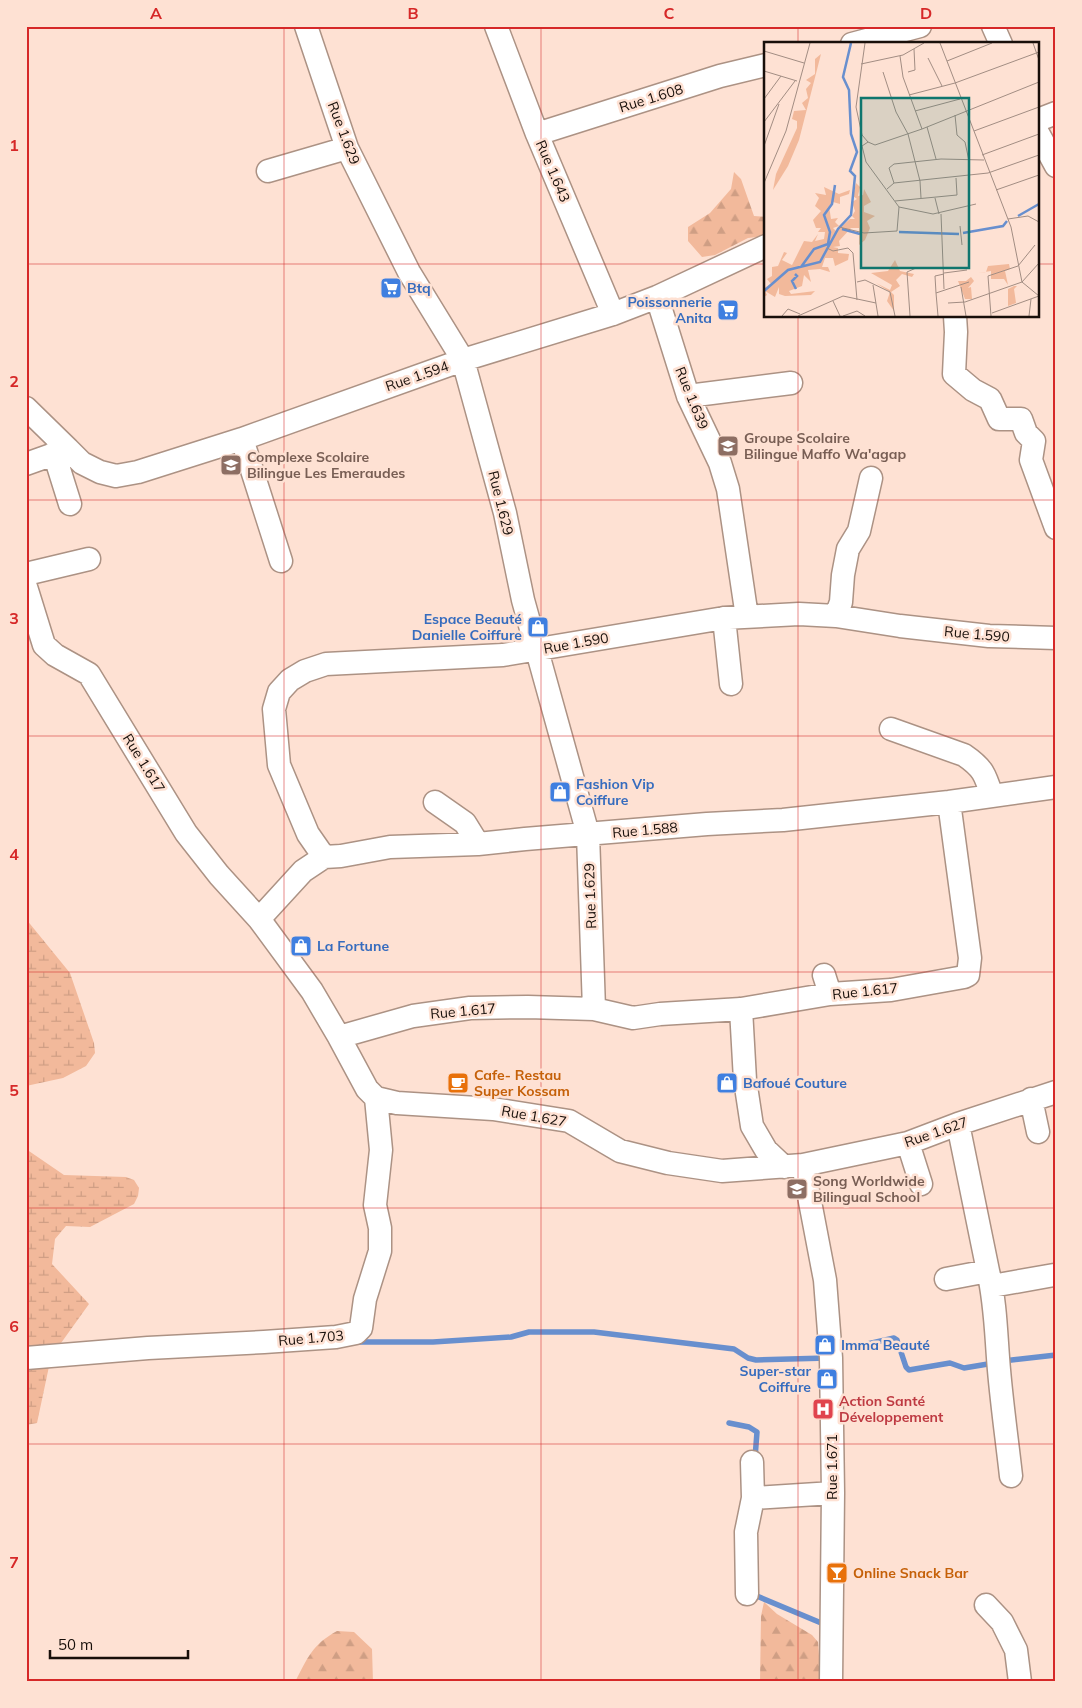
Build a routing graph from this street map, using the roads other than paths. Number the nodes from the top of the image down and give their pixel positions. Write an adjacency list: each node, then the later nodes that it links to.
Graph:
1 (306, 26): 12 (street, Rue 1.629)
2 (496, 26): 10 (street, Rue 1.643)
3 (920, 26): 5 (street)
4 (994, 26): 6 (street)
5 (860, 42)
6 (1000, 42)
7 (764, 65): 10 (street, Rue 1.608)
8 (1056, 113): 9 (street)
9 (1040, 119)
10 (537, 134): 17 (street, Rue 1.643)
11 (1040, 137): 13 (street)
12 (347, 148): 14 (street); 19 (street, Rue 1.629)
13 (1056, 166)
14 (268, 171)
15 (764, 247): 16 (street, Rue 1.594)
16 (657, 297): 17 (street, Rue 1.594); 21 (street, Rue 1.639)
17 (613, 314): 19 (street, Rue 1.594)
18 (955, 318): 28 (street)
19 (463, 360): 23 (street, Rue 1.594); 38 (street, Rue 1.629)
20 (791, 382): 21 (street)
21 (688, 396): 34 (street, Rue 1.639)
22 (26, 408): 24 (street)
23 (242, 439): 24 (street, Rue 1.594); 30 (street)
24 (61, 451): 25 (street); 27 (street)
25 (26, 464)
26 (871, 478): 33 (street)
27 (70, 504)
28 (1056, 528)
29 (89, 559): 31 (street)
30 (281, 561)
31 (26, 574)
32 (26, 587): 37 (street, Rue 1.617)
33 (836, 616): 34 (street, Rue 1.590); 36 (street, Rue 1.590)
34 (747, 617): 35 (street, Rue 1.590)
35 (724, 618): 38 (street, Rue 1.590); 39 (street)
36 (1056, 638)
37 (35, 649): 48 (street, Rue 1.617)
38 (538, 650): 45 (street, Rue 1.629); 47 (street, Rue 1.590)
39 (731, 684)
40 (891, 729): 42 (street)
41 (1056, 787): 42 (street, Rue 1.588)
42 (992, 796): 44 (street, Rue 1.588)
43 (435, 802): 46 (street)
44 (950, 802): 45 (street, Rue 1.588); 50 (street, Rue 1.617)
45 (588, 834): 46 (street, Rue 1.588); 49 (street, Rue 1.629)
46 (478, 844): 47 (street, Rue 1.588)
47 (324, 857): 48 (street, Rue 1.588)
48 (259, 919): 51 (street, Rue 1.617)
49 (594, 1009): 50 (street, Rue 1.617); 51 (street, Rue 1.617)
50 (741, 1009): 58 (street)
51 (340, 1037): 53 (street)
52 (1056, 1092): 54 (street, Rue 1.627)
53 (376, 1098): 58 (street, Rue 1.627); 63 (street, Rue 1.703)
54 (1031, 1099): 55 (street, Rue 1.627); 56 (street)
55 (958, 1124): 57 (street, Rue 1.627); 62 (street)
56 (1038, 1132)
57 (908, 1143): 58 (street, Rue 1.627); 59 (street)
58 (793, 1166): 66 (street, Rue 1.671)
59 (921, 1184)
60 (1054, 1275): 62 (street)
61 (946, 1279): 62 (street)
62 (990, 1279): 65 (street)
63 (26, 1358)
64 (752, 1462): 67 (street)
65 (1011, 1476)
66 (834, 1493): 67 (street); 70 (street, Rue 1.671)
67 (753, 1498): 68 (street)
68 (746, 1594)
69 (986, 1605): 71 (street)
70 (831, 1682)
71 (1020, 1682)

